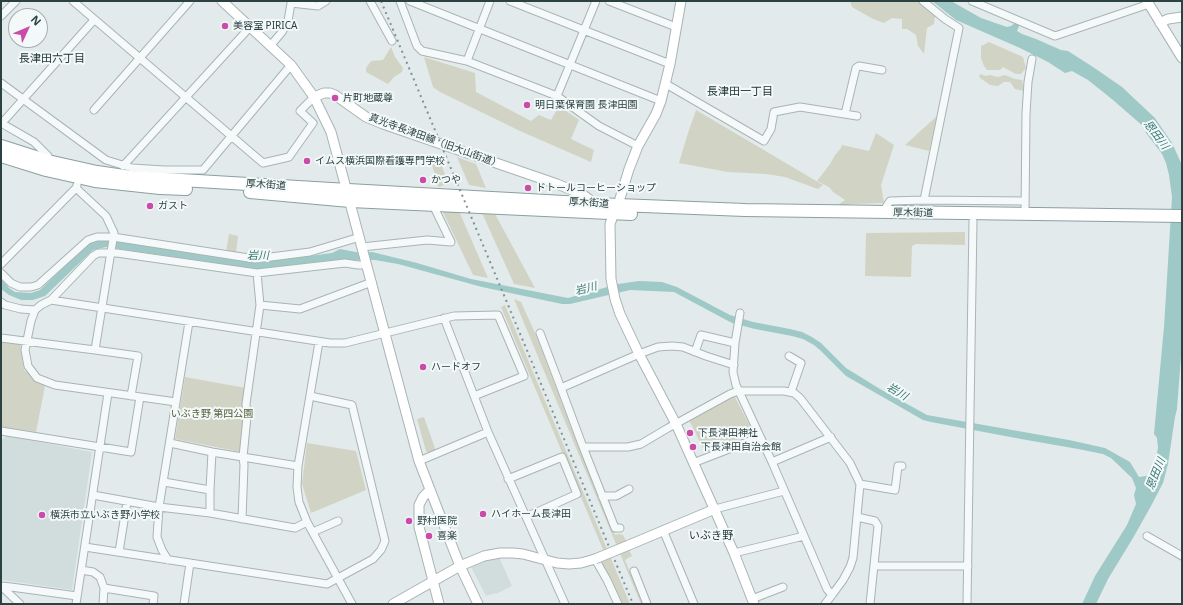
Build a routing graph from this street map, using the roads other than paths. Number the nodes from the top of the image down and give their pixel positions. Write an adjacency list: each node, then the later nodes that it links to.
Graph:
1 (16, 1): 17 (street)
2 (72, 1): 19 (street)
3 (190, 1): 27 (street)
4 (326, 1): 26 (street)
5 (370, 1): 25 (street)
6 (400, 1): 30 (street)
7 (410, 1): 23 (street)
8 (490, 1): 23 (street)
9 (510, 1): 24 (street)
10 (596, 1): 24 (street)
11 (609, 1): 22 (street)
12 (681, 1): 22 (street)
13 (923, 1): 54 (street)
14 (972, 1): 16 (street)
15 (225, 2): 21 (street)
16 (1148, 2): 20 (street)
17 (1, 16)
18 (1182, 17): 20 (street)
19 (94, 20): 27 (street); 40 (street)
20 (1160, 23): 28 (street)
21 (251, 26): 26 (street); 38 (street)
22 (676, 27): 32 (street)
23 (479, 28): 30 (street); 33 (street)
24 (584, 30): 32 (street); 33 (street)
25 (392, 41)
26 (271, 45): 31 (street)
27 (140, 58): 38 (street); 42 (street)
28 (1182, 58)
29 (1032, 59): 55 (street)
30 (467, 61): 37 (street)
31 (291, 64): 39 (street); 46 (street)
32 (670, 64): 36 (street)
33 (570, 65): 37 (street); 41 (street)
34 (882, 70): 43 (street)
35 (1, 82): 40 (street)
36 (666, 84): 41 (street); 43 (street)
37 (558, 96): 48 (street)
38 (186, 97): 46 (street); 51 (street)
39 (314, 97): 46 (street); 53 (street); 56 (street, 真光寺長津田線（旧大山街道）)
40 (24, 99): 45 (street); 51 (street)
41 (661, 101): 48 (street)
42 (94, 110)
43 (845, 114): 44 (street)
44 (857, 116)
45 (2, 123): 50 (street)
46 (231, 136): 51 (street)
47 (1, 146): 50 (highway, 厚木街道)
48 (638, 146): 58 (street)
49 (1, 156): 52 (highway, 厚木街道)
50 (48, 162): 53 (highway, 厚木街道)
51 (123, 166)
52 (77, 183): 53 (highway, 厚木街道); 65 (street); 69 (street)
53 (349, 196): 56 (highway, 厚木街道); 57 (highway, 厚木街道); 66 (street)
54 (924, 200): 55 (street); 59 (street)
55 (1025, 201): 60 (street)
56 (594, 203): 58 (highway, 厚木街道)
57 (433, 205): 58 (highway, 厚木街道); 67 (street)
58 (616, 209): 59 (highway, 厚木街道); 63 (highway, 厚木街道); 91 (street)
59 (886, 212): 60 (highway, 厚木街道)
60 (1025, 214): 62 (highway, 厚木街道)
61 (1182, 216): 62 (highway, 厚木街道)
62 (1164, 220): 63 (highway, 厚木街道); 64 (highway, 厚木街道)
63 (973, 221): 151 (street)
64 (1182, 224)
65 (113, 238): 66 (street); 68 (street); 71 (street)
66 (360, 238): 67 (street)
67 (363, 248): 70 (street)
68 (111, 252): 72 (street); 74 (street); 77 (street)
69 (1, 264)
70 (367, 265): 72 (street); 73 (street)
71 (1, 273)
72 (257, 273): 76 (street)
73 (372, 282): 76 (street); 83 (street)
74 (51, 300): 77 (street); 78 (street)
75 (1, 302): 78 (street)
76 (260, 305): 82 (street)
77 (102, 308): 81 (street); 89 (street)
78 (35, 310): 86 (street)
79 (740, 314): 88 (street)
80 (444, 318): 83 (street); 100 (street); 100 (street)
81 (189, 322): 82 (street); 102 (street)
82 (256, 332): 87 (street); 112 (street)
83 (385, 333): 87 (street); 113 (street)
84 (540, 333): 94 (street)
85 (1, 338): 86 (street)
86 (27, 340): 89 (street); 97 (street)
87 (319, 342): 99 (street)
88 (735, 343): 90 (street); 93 (street)
89 (95, 350): 98 (street)
90 (696, 352): 91 (street); 93 (street)
91 (639, 354): 94 (street); 103 (street)
92 (789, 356): 96 (street)
93 (734, 365): 95 (street)
94 (561, 388): 110 (street)
95 (738, 392): 96 (street); 103 (street); 106 (street)
96 (791, 392): 107 (street)
97 (108, 393): 98 (street); 109 (street)
98 (131, 396): 101 (street)
99 (310, 396): 116 (street); 154 (street)
100 (474, 396): 105 (street)
101 (140, 397): 102 (street); 109 (street)
102 (176, 402): 108 (street)
103 (676, 424): 110 (street); 115 (street)
104 (1, 431): 109 (street)
105 (488, 432): 113 (street); 118 (street)
106 (760, 436): 114 (street); 115 (street)
107 (831, 437): 114 (street); 120 (street)
108 (170, 442): 111 (street); 119 (street)
109 (101, 448): 125 (street)
110 (583, 448): 126 (street)
111 (212, 452): 112 (street); 122 (street)
112 (242, 458): 116 (street); 133 (street)
113 (419, 461): 123 (street)
114 (772, 462): 124 (street)
115 (693, 463): 129 (street)
116 (298, 466): 135 (street)
117 (898, 466): 120 (street)
118 (508, 479): 131 (street); 131 (street)
119 (164, 482): 122 (street); 128 (street)
120 (860, 484): 132 (street)
121 (629, 489): 126 (street)
122 (210, 490): 130 (street)
123 (430, 490): 149 (street); 155 (street)
124 (784, 491): 129 (street); 139 (street)
125 (93, 495): 127 (street); 141 (street)
126 (602, 496): 136 (street)
127 (127, 502): 128 (street); 142 (street)
128 (159, 507): 130 (street); 146 (street)
129 (715, 509): 137 (street); 143 (street)
130 (210, 514): 133 (street)
131 (526, 517): 147 (street)
132 (856, 517): 150 (street); 159 (street)
133 (242, 519): 135 (street)
134 (338, 521): 138 (street)
135 (307, 522): 138 (street)
136 (620, 528)
137 (663, 530): 145 (street, bridge); 174 (street)
138 (313, 532): 154 (street)
139 (804, 536): 143 (street); 159 (street)
140 (1147, 536): 144 (street)
141 (85, 547): 142 (street); 152 (street)
142 (119, 552): 146 (street)
143 (734, 553): 161 (street)
144 (1182, 556)
145 (595, 559): 147 (street); 172 (street)
146 (168, 560): 148 (street)
147 (545, 560): 149 (street); 171 (street)
148 (190, 563): 154 (street); 166 (street)
149 (460, 566): 155 (street); 170 (street)
150 (875, 566): 151 (street); 176 (street)
151 (968, 566): 177 (street)
152 (81, 570): 158 (street); 160 (street)
153 (634, 571): 173 (street)
154 (339, 578): 167 (street)
155 (434, 582): 168 (street); 169 (street)
156 (1, 586): 160 (street); 162 (street)
157 (783, 587): 161 (street)
158 (104, 588): 164 (street); 165 (street)
159 (832, 595): 175 (street)
160 (77, 596): 163 (street)
161 (753, 601)
162 (20, 604)
163 (76, 604)
164 (103, 604)
165 (153, 604)
166 (184, 604)
167 (352, 604)
168 (393, 604)
169 (439, 604)
170 (478, 604)
171 (565, 604)
172 (618, 604)
173 (648, 604)
174 (694, 604)
175 (825, 604)
176 (870, 604)
177 (967, 604)

